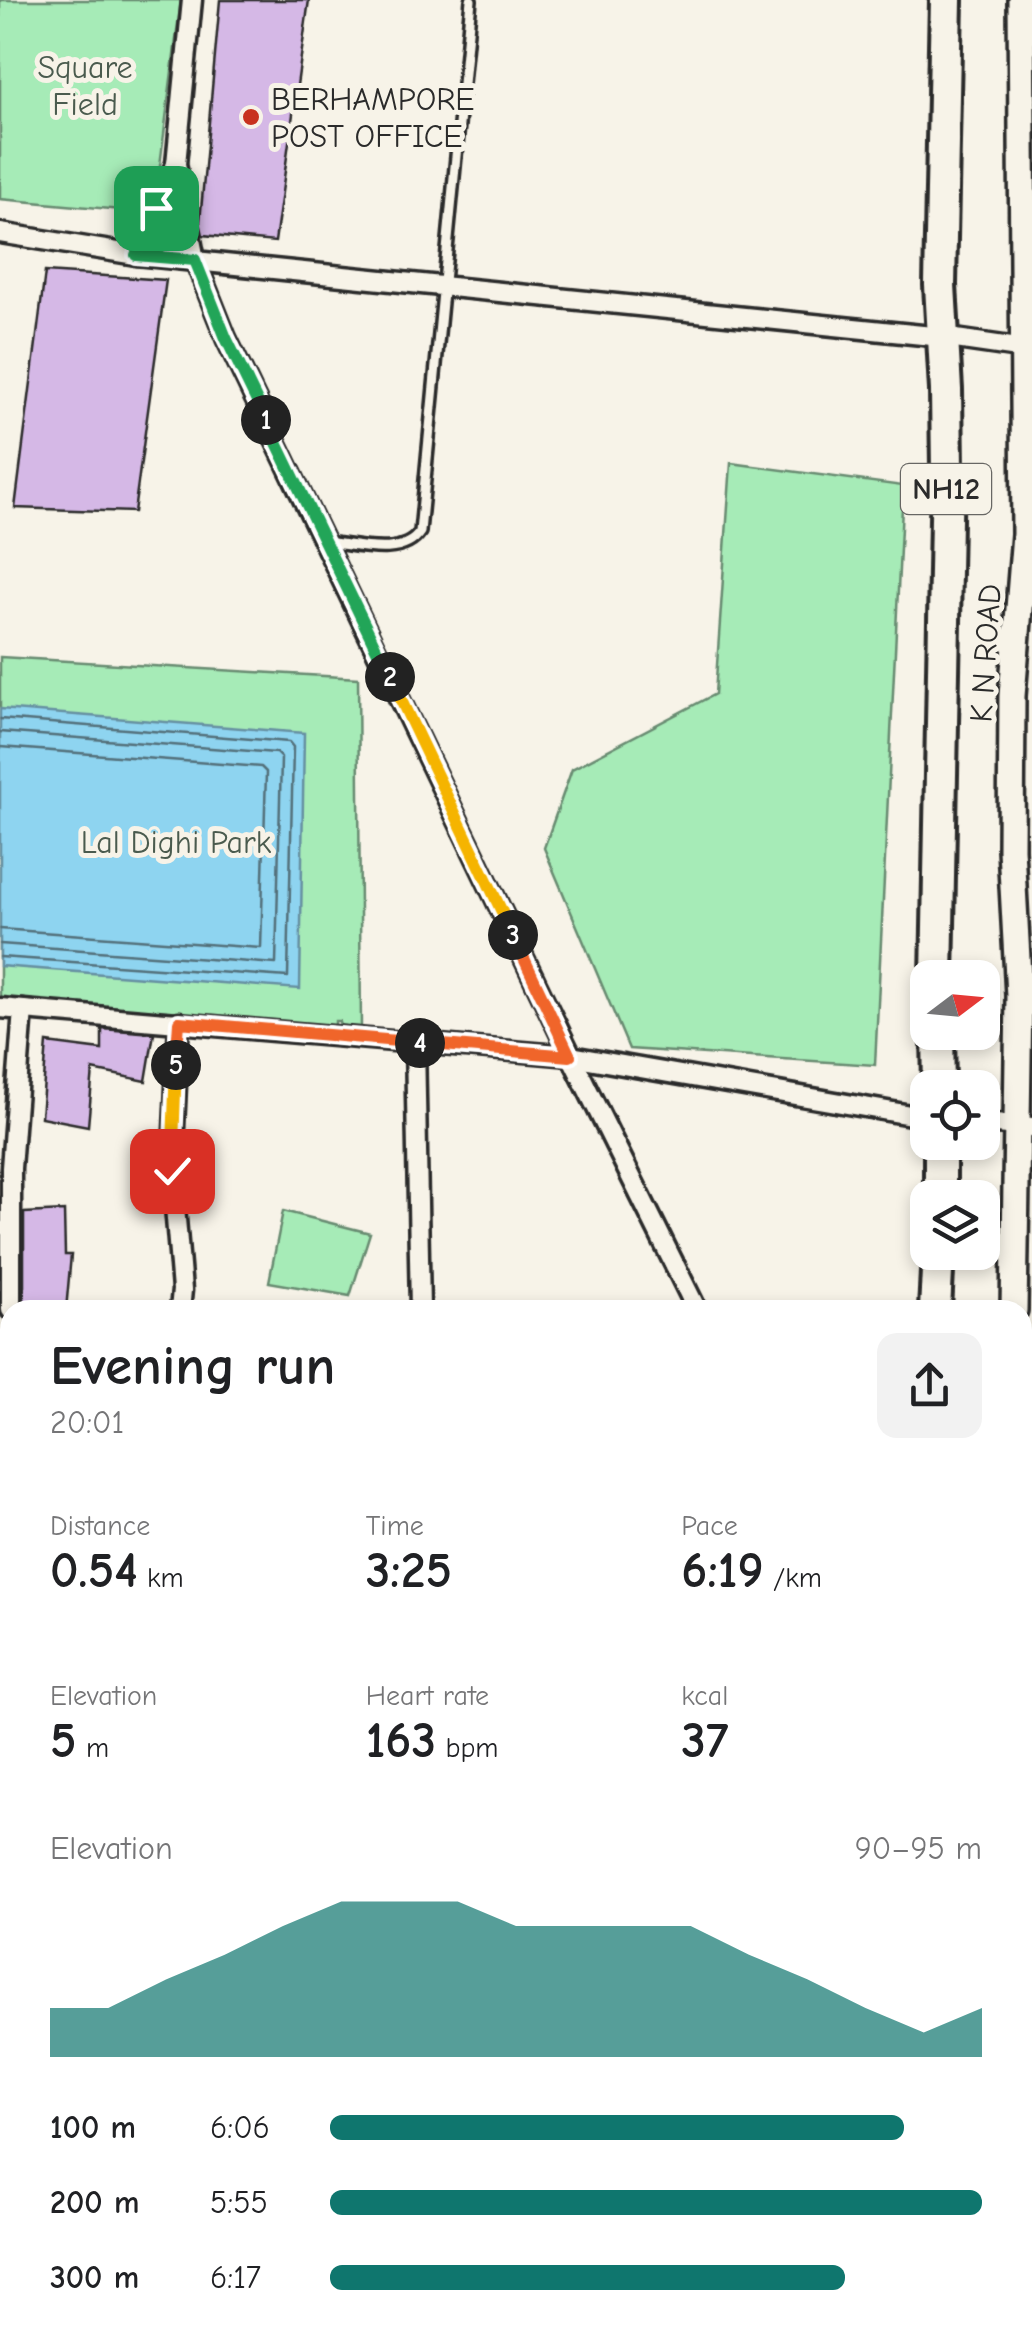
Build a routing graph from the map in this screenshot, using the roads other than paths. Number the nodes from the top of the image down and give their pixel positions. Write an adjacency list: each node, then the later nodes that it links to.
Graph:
1 (192, 0): 5 (street)
2 (471, 0): 9 (lane)
3 (946, 0): 10 (main road, NH12)
4 (1021, 0): 11 (street, K N ROAD)
5 (176, 164): 7 (street); 8 (street)
6 (0, 232): 7 (street)
7 (136, 255): 8 (street)
8 (195, 260): 9 (street); 13 (street)
9 (445, 286): 10 (street); 13 (lane)
10 (942, 337): 11 (street); 16 (main road, NH12)
11 (1025, 349): 12 (street, K N ROAD)
12 (1029, 534): 14 (street, K N ROAD)
13 (325, 542): 21 (street)
14 (1022, 694): 15 (street, K N ROAD)
15 (1022, 848): 24 (street, K N ROAD)
16 (937, 960)
17 (0, 1008): 18 (street)
18 (23, 1010): 19 (street); 25 (street)
19 (179, 1022): 20 (street); 28 (street)
20 (414, 1043): 21 (street); 29 (street)
21 (570, 1056): 22 (street); 30 (street)
22 (910, 1115)
23 (1000, 1125): 24 (street)
24 (1025, 1127): 32 (street, K N ROAD)
25 (6, 1167): 27 (street)
26 (937, 1270): 31 (main road)
27 (11, 1300)
28 (181, 1300)
29 (420, 1300)
30 (692, 1300)
31 (936, 1300)
32 (1015, 1300)

